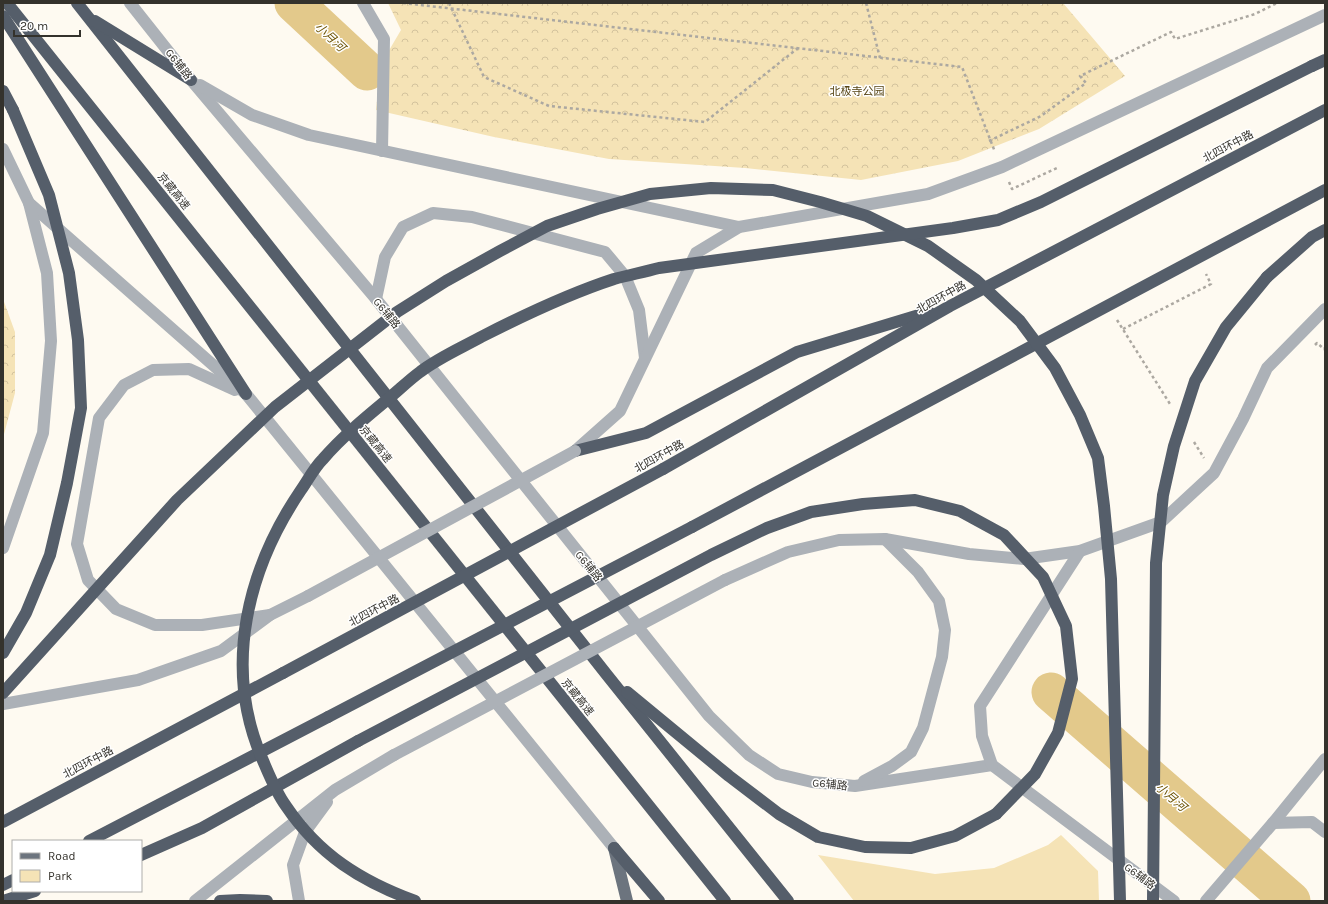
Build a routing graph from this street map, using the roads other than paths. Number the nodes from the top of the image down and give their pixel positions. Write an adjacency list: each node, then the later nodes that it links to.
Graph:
1 (7, 3): 53 (highway, 京藏高速)
2 (77, 3): 7 (highway)
3 (130, 3): 9 (street, G6辅路)
4 (363, 3): 13 (street)
5 (1325, 15): 16 (street)
6 (3, 16): 22 (highway)
7 (88, 17): 9 (highway); 29 (highway)
8 (1325, 60): 50 (highway, bridge)
9 (191, 80): 13 (street); 18 (street, G6辅路)
10 (3, 91): 28 (highway, bridge)
11 (1325, 110): 19 (highway, 北四环中路)
12 (3, 149): 15 (street)
13 (382, 151): 16 (street)
14 (1325, 190): 39 (highway, bridge)
15 (29, 203): 22 (street); 25 (street)
16 (739, 227): 21 (street)
17 (1325, 230): 56 (highway, bridge)
18 (376, 299): 21 (street); 34 (street, G6辅路)
19 (950, 306): 23 (highway); 36 (highway, 北四环中路, bridge)
20 (1325, 309): 26 (street)
21 (645, 358): 23 (street)
22 (246, 394): 27 (street); 40 (street)
23 (575, 451): 27 (street, bridge)
24 (885, 539): 26 (street); 34 (street); 35 (street, bridge)
25 (3, 548)
26 (1080, 551): 33 (street)
27 (270, 615): 31 (street)
28 (3, 653)
29 (607, 675): 41 (highway, bridge); 54 (highway)
30 (3, 693): 55 (highway, bridge)
31 (3, 704)
32 (1325, 759): 37 (street)
33 (992, 765): 34 (street, G6辅路); 57 (street, G6辅路)
34 (855, 786)
35 (335, 790): 46 (street); 49 (street)
36 (3, 822)
37 (1273, 823): 38 (street); 58 (street)
38 (1325, 832)
39 (91, 840)
40 (614, 848): 51 (main road); 52 (highway)
41 (142, 855)
42 (12, 880): 43 (highway)
43 (3, 885)
44 (32, 892): 45 (highway)
45 (3, 901)
46 (195, 901)
47 (220, 901): 48 (highway)
48 (268, 901)
49 (299, 901)
50 (415, 901)
51 (627, 901)
52 (659, 901)
53 (725, 901)
54 (788, 901)
55 (1120, 901)
56 (1153, 901)
57 (1174, 901)
58 (1206, 901)

